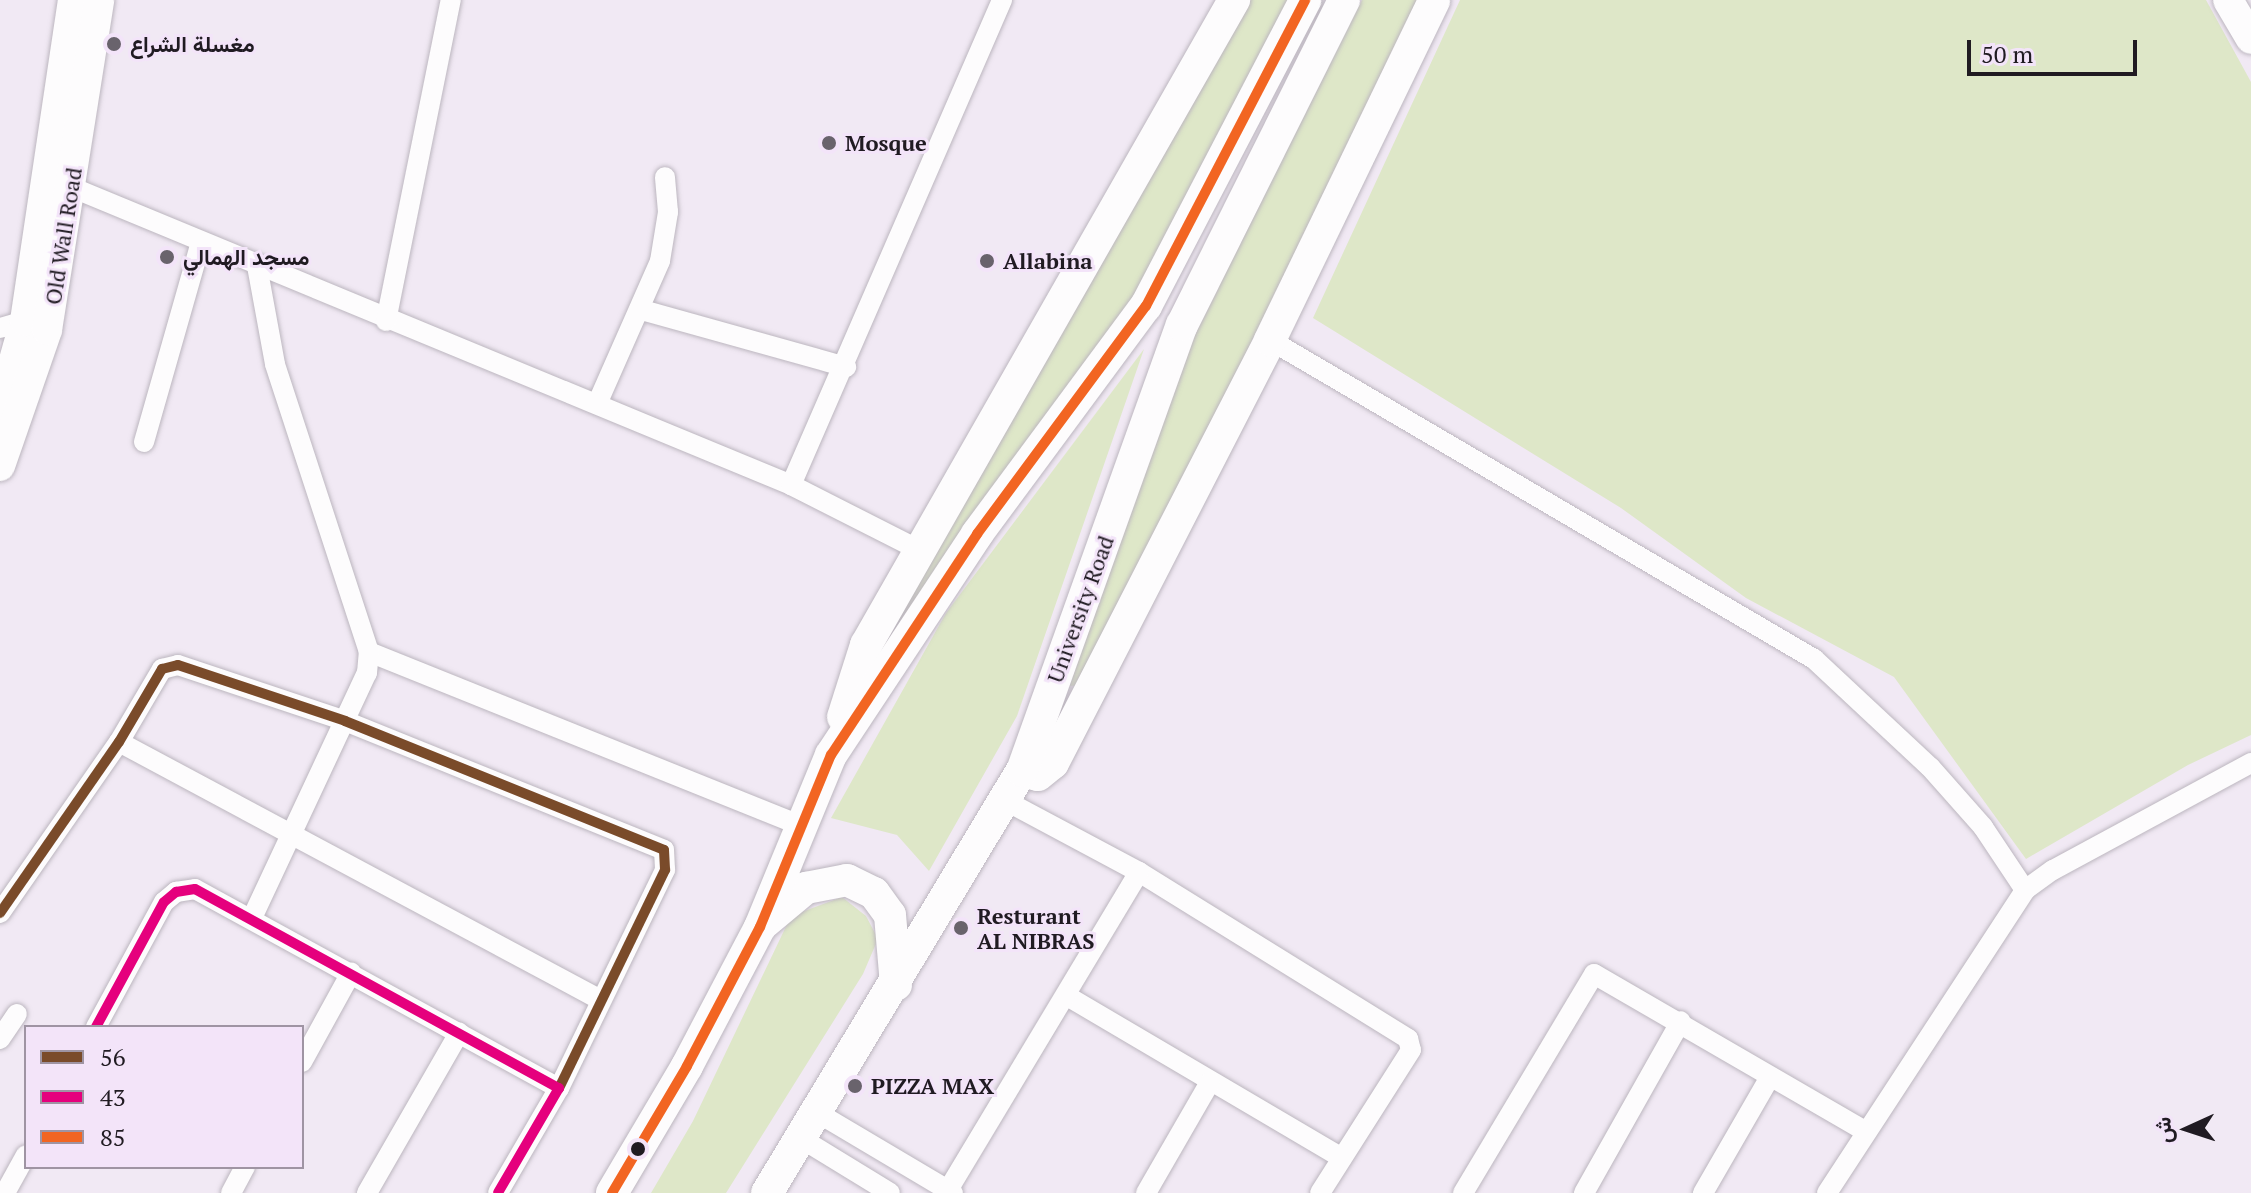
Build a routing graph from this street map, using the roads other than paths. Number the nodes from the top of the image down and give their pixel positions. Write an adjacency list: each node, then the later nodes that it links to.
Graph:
1 (73, 0): 17 (main road, Old Wall Road)
2 (99, 0): 12 (main road, Old Wall Road)
3 (451, 0): 16 (street)
4 (1002, 0): 19 (street)
5 (1234, 0): 25 (highway)
6 (1305, 0): 29 (highway)
7 (1344, 0): 31 (highway, University Road)
8 (1434, 0): 18 (highway)
9 (2228, 0): 10 (main road)
10 (2251, 39)
11 (665, 177): 15 (street)
12 (71, 187): 13 (street); 23 (main road, Old Wall Road)
13 (201, 242): 14 (street); 22 (street)
14 (257, 266): 16 (street); 26 (street)
15 (642, 310): 19 (street); 20 (street)
16 (386, 321): 20 (street)
17 (13, 324): 21 (main road, Old Wall Road)
18 (1270, 340): 31 (highway); 36 (street)
19 (846, 367): 24 (street)
20 (597, 404): 24 (street)
21 (0, 410)
22 (144, 442)
23 (0, 466)
24 (791, 485): 25 (street)
25 (919, 550): 29 (highway)
26 (369, 652): 27 (street); 33 (street)
27 (345, 721): 28 (street); 34 (street); 43 (street)
28 (119, 742): 34 (street); 37 (street)
29 (831, 755): 33 (highway)
30 (2251, 763): 36 (street)
31 (1022, 771): 32 (highway, University Road)
32 (1006, 801): 35 (street); 41 (highway, University Road)
33 (801, 826): 39 (highway)
34 (291, 834): 38 (street); 43 (street)
35 (1139, 872): 42 (street); 55 (street)
36 (2025, 890): 54 (street)
37 (0, 913)
38 (252, 918): 40 (street); 46 (street)
39 (760, 927): 41 (highway); 63 (highway)
40 (351, 973): 47 (street); 49 (street)
41 (896, 985): 53 (highway, University Road)
42 (1067, 996): 51 (street); 58 (street)
43 (599, 999): 52 (street)
44 (17, 1014): 48 (street)
45 (1681, 1021): 50 (street); 68 (street); 69 (street)
46 (97, 1025)
47 (459, 1033): 52 (street); 61 (street)
48 (0, 1039)
49 (304, 1058)
50 (1770, 1077): 54 (street); 70 (street)
51 (1210, 1082): 55 (street); 66 (street)
52 (559, 1088): 62 (street)
53 (810, 1126): 58 (street); 64 (highway, University Road); 65 (street)
54 (1863, 1130): 71 (street)
55 (1342, 1158): 67 (street)
56 (24, 1159): 59 (street)
57 (244, 1169): 60 (street)
58 (950, 1192)
59 (5, 1193)
60 (231, 1193)
61 (367, 1193)
62 (498, 1193)
63 (612, 1193)
64 (767, 1193)
65 (890, 1193)
66 (1146, 1193)
67 (1320, 1193)
68 (1463, 1193)
69 (1584, 1193)
70 (1703, 1193)
71 (1827, 1193)

